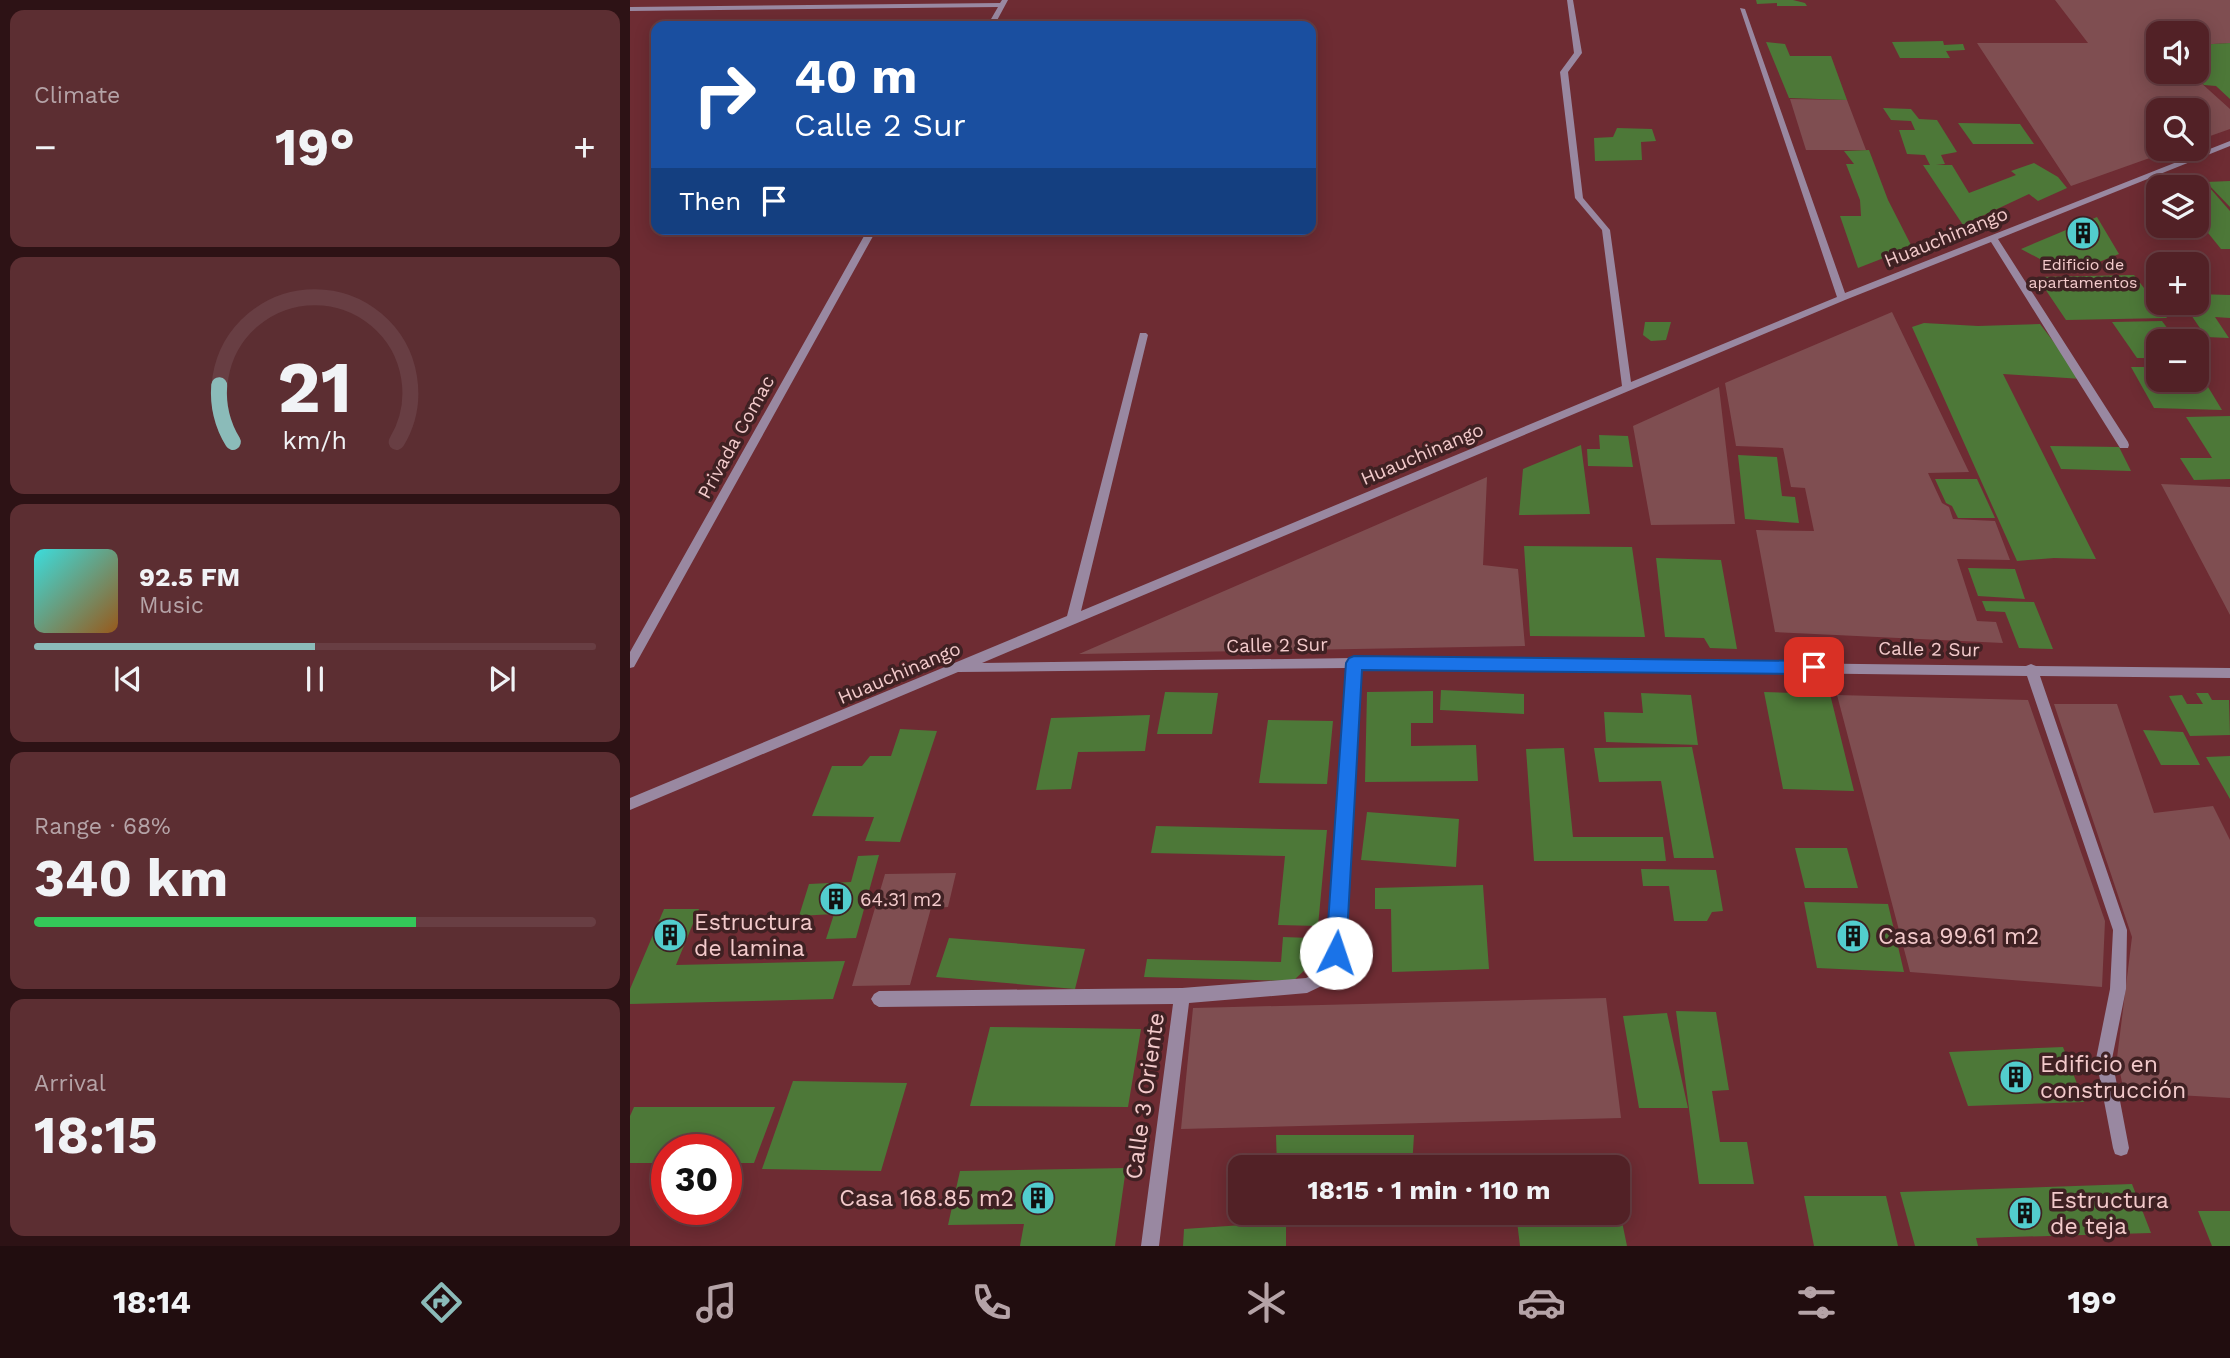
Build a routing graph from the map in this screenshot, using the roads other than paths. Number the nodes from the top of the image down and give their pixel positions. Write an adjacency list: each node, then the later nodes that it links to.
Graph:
1 (1570, 0): 11 (street)
2 (1004, 2): 3 (street); 5 (street)
3 (630, 9)
4 (1742, 9): 9 (street)
5 (994, 21)
6 (2230, 143): 8 (street, Huauchinango)
7 (870, 235): 14 (street, Privada Comac)
8 (1992, 237): 9 (street, Huauchinango); 12 (street)
9 (1842, 298): 11 (street, Huauchinango)
10 (1143, 335): 13 (street)
11 (1627, 388): 13 (street, Huauchinango)
12 (2124, 445)
13 (1073, 618): 16 (street, Huauchinango)
14 (630, 663)
15 (1354, 663): 16 (street, Calle 2 Sur); 17 (street, Calle 2 Sur); 20 (street, Calle 3 Oriente)
16 (955, 668): 19 (street, Huauchinango)
17 (2031, 669): 18 (street, Calle 2 Sur); 22 (street)
18 (2230, 673)
19 (630, 804)
20 (1182, 996): 21 (street); 23 (street, Calle 3 Oriente)
21 (879, 999)
22 (2121, 1148)
23 (1150, 1246)

